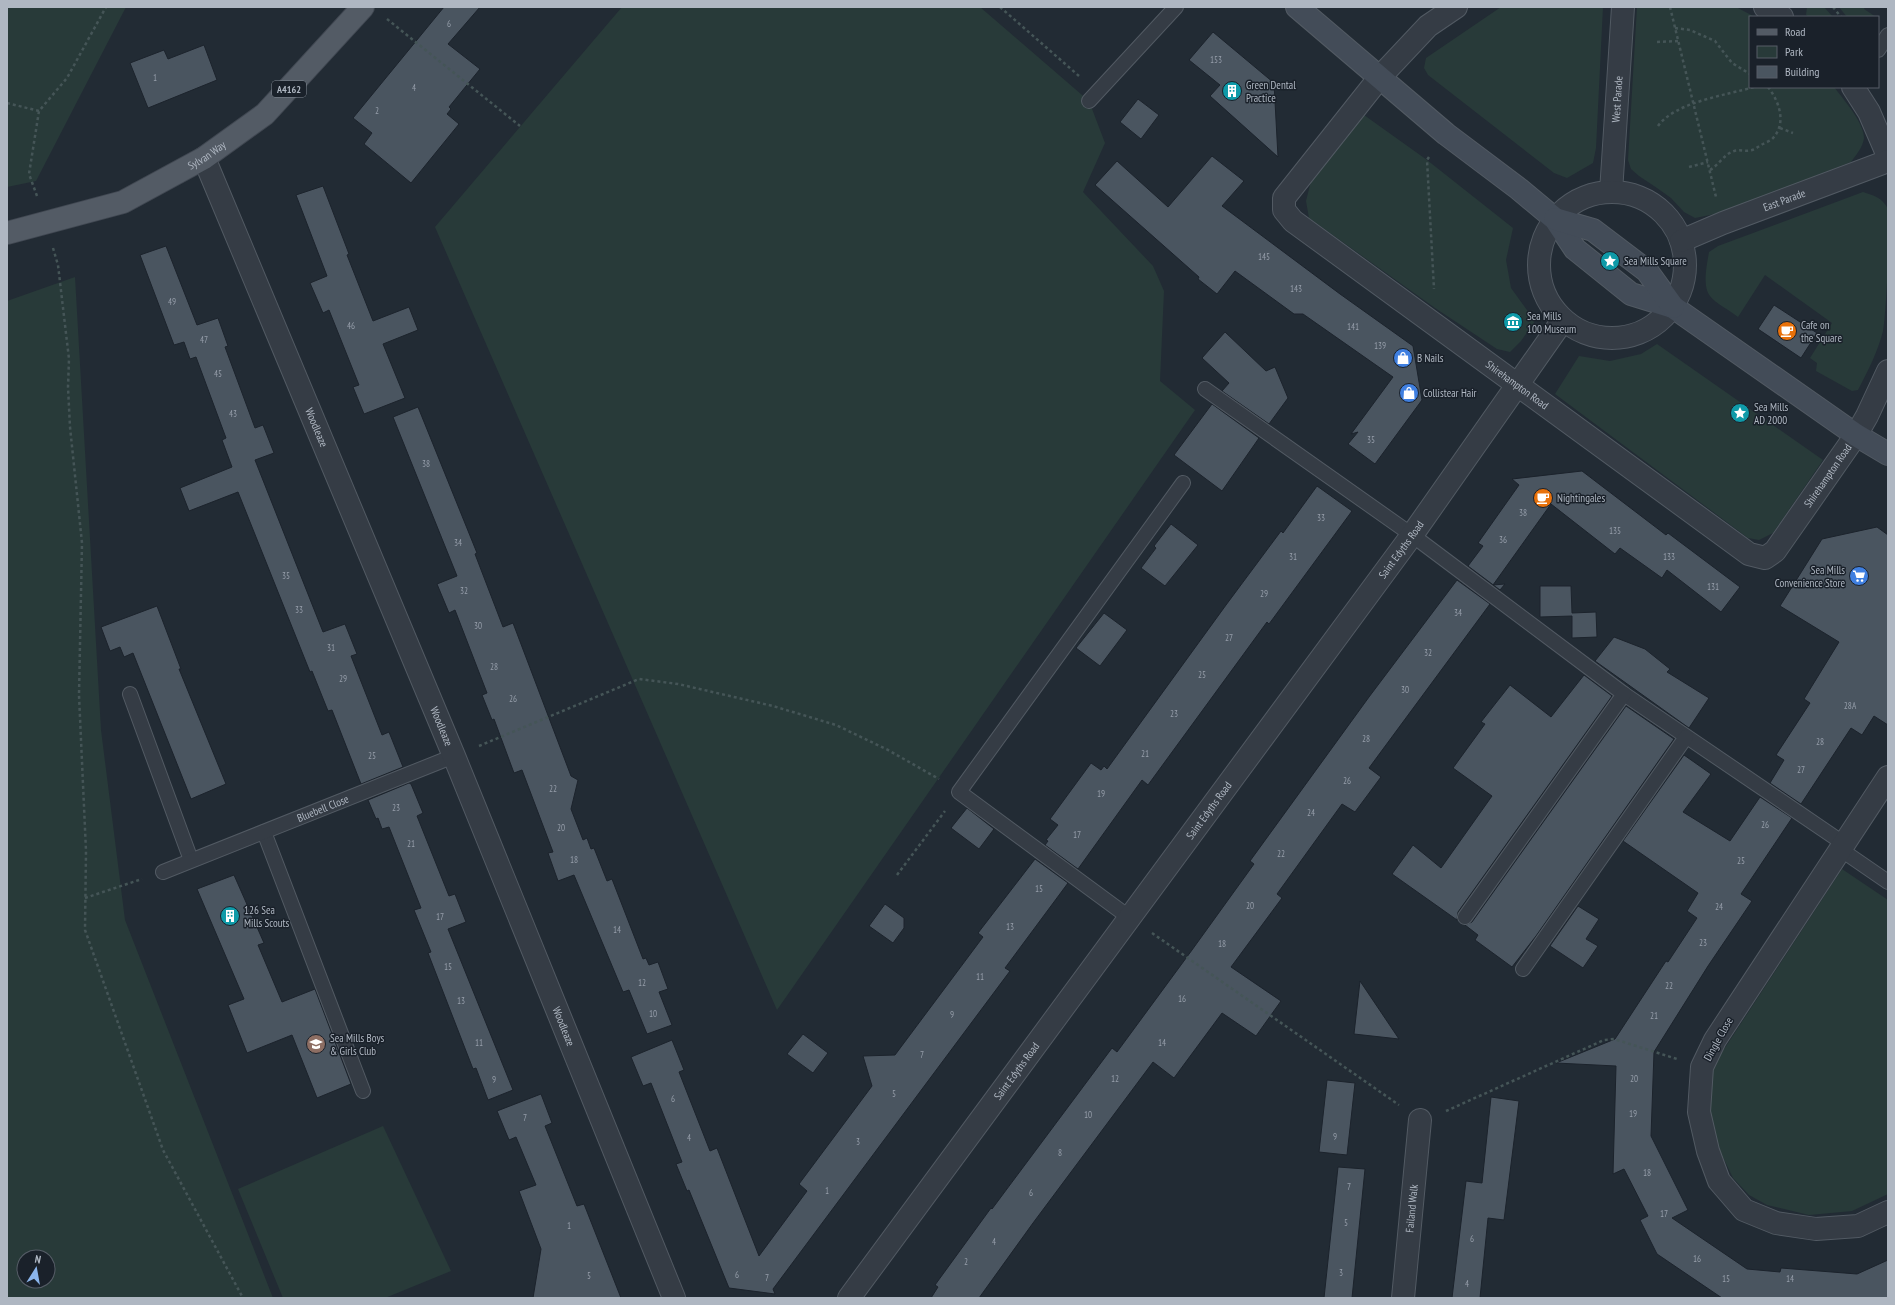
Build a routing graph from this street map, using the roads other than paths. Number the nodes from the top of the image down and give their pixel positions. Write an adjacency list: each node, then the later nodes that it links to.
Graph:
1 (363, 7): 14 (main road, Sylvan Way / A4162)
2 (1176, 7): 12 (lane)
3 (1297, 7): 10 (main road, Shirehampton Road)
4 (1456, 7): 10 (street, Shirehampton Road)
5 (1623, 7): 16 (street, West Parade)
6 (1765, 7): 7 (street)
7 (1780, 16)
8 (1888, 35): 9 (lane)
9 (1879, 48)
10 (1380, 77): 17 (main road, Shirehampton Road); 23 (street, Shirehampton Road)
11 (1854, 88): 13 (street)
12 (1093, 96)
13 (1888, 156)
14 (204, 158): 18 (main road, Sylvan Way / A4162); 32 (street, Woodleaze)
15 (1888, 161): 19 (street, East Parade)
16 (1611, 192): 17 (street); 19 (street)
17 (1555, 219): 20 (main road, Shirehampton Road); 21 (street)
18 (7, 233)
19 (1681, 241): 20 (street)
20 (1672, 307): 21 (street); 25 (main road, Shirehampton Road)
21 (1563, 320): 23 (street, Saint Edyths Road)
22 (1888, 371): 25 (street, Shirehampton Road)
23 (1517, 383): 25 (street, Shirehampton Road); 28 (street, Saint Edyths Road)
24 (1205, 389): 28 (lane)
25 (1856, 435): 26 (main road, Shirehampton Road)
26 (1888, 454)
27 (1183, 483): 40 (lane)
28 (1412, 535): 30 (lane); 40 (street, Saint Edyths Road)
29 (130, 694): 36 (lane)
30 (1624, 694): 31 (lane); 39 (lane)
31 (1686, 737): 35 (lane); 41 (lane)
32 (454, 756): 34 (lane, Bluebell Close); 45 (street, Woodleaze)
33 (1888, 777): 35 (street, Dingle Close)
34 (264, 832): 36 (lane, Bluebell Close); 42 (lane)
35 (1842, 846): 38 (lane); 44 (street, Dingle Close)
36 (192, 860): 37 (lane, Bluebell Close)
37 (163, 872)
38 (1888, 882)
39 (1465, 917)
40 (1130, 918): 46 (street, Saint Edyths Road)
41 (1523, 969)
42 (363, 1091)
43 (1420, 1120): 47 (street, Failand Walk)
44 (1888, 1212)
45 (674, 1298)
46 (849, 1298)
47 (1404, 1298)

